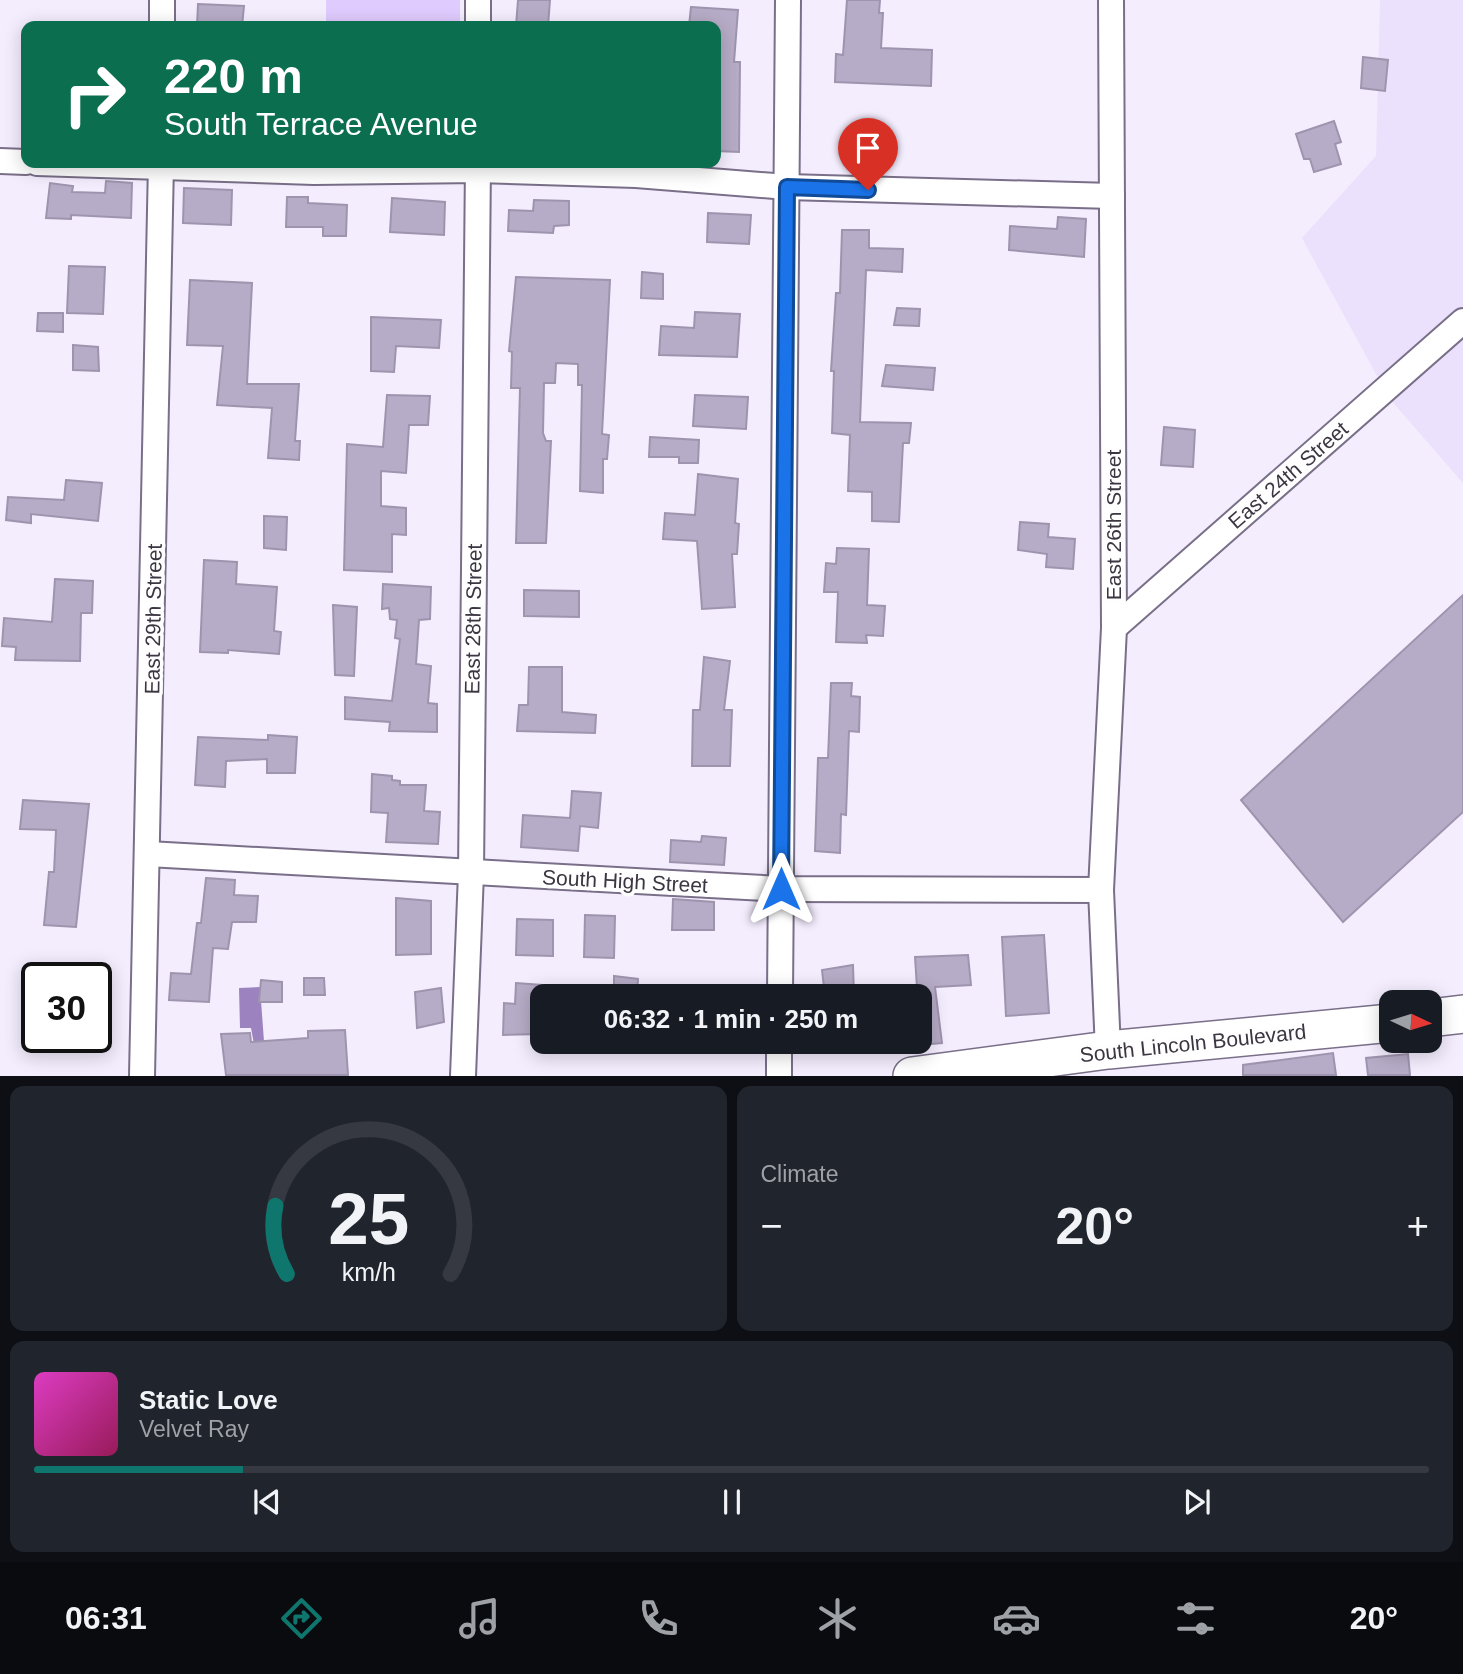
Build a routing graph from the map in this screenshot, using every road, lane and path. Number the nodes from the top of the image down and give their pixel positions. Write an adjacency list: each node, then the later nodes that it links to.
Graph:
1 (162, 0): 5 (street)
2 (478, 0): 6 (street)
3 (788, 0): 14 (street)
4 (1111, 0): 15 (street, East 26th Street)
5 (162, 21)
6 (478, 21)
7 (0, 161): 8 (street)
8 (21, 162)
9 (161, 168): 18 (street, East 29th Street)
10 (205, 168): 11 (street)
11 (451, 168)
12 (478, 168): 19 (street, East 28th Street)
13 (498, 168): 14 (street)
14 (787, 187): 15 (street); 20 (street)
15 (1112, 196): 17 (street, East 26th Street)
16 (1463, 321): 17 (street, East 24th Street)
17 (1114, 628): 21 (street, East 26th Street)
18 (148, 854): 19 (street, South High Street); 28 (street, East 29th Street)
19 (471, 873): 20 (street, South High Street); 29 (street, East 28th Street)
20 (781, 889): 21 (street, South High Street); 22 (street)
21 (1101, 890): 26 (street, East 26th Street)
22 (780, 984)
23 (1463, 1014): 24 (street)
24 (1442, 1017)
25 (1379, 1024): 26 (street, South Lincoln Boulevard)
26 (1108, 1050): 31 (street, South Lincoln Boulevard)
27 (779, 1054): 30 (street)
28 (142, 1076)
29 (463, 1076)
30 (779, 1076)
31 (912, 1076)

